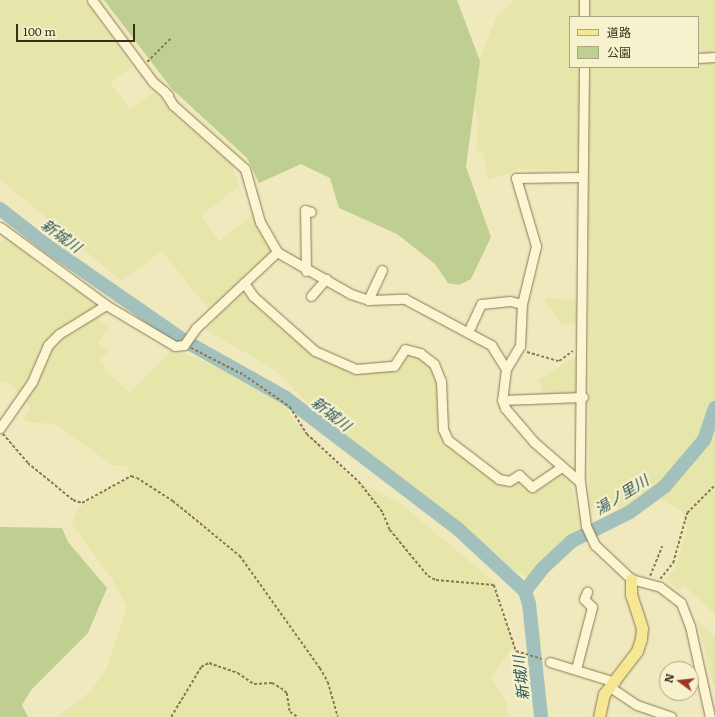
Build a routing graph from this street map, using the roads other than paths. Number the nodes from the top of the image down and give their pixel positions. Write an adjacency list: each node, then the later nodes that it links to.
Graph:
1 (92, 0): 10 (street)
2 (584, 0): 3 (street)
3 (584, 16)
4 (715, 57): 5 (street)
5 (699, 58)
6 (584, 68): 7 (street)
7 (582, 176): 17 (street); 21 (street)
8 (311, 212): 11 (street)
9 (0, 227): 18 (street)
10 (277, 252): 11 (street); 14 (street)
11 (306, 270): 13 (street)
12 (382, 270): 16 (street)
13 (326, 279): 15 (street); 16 (street)
14 (244, 284): 18 (street); 24 (street)
15 (311, 296)
16 (368, 300): 19 (street)
17 (522, 304): 19 (street); 20 (street)
18 (106, 305): 23 (street)
19 (468, 332): 20 (street)
20 (506, 369): 22 (street)
21 (583, 397): 22 (street); 25 (street)
22 (502, 400): 24 (street)
23 (0, 429)
24 (562, 467): 25 (street)
25 (580, 482): 26 (street)
26 (631, 579): 30 (main road); 33 (street)
27 (587, 592): 29 (street)
28 (550, 662): 29 (street)
29 (576, 669): 30 (street)
30 (612, 684): 31 (main road); 32 (street)
31 (599, 717)
32 (671, 717)
33 (710, 717)

